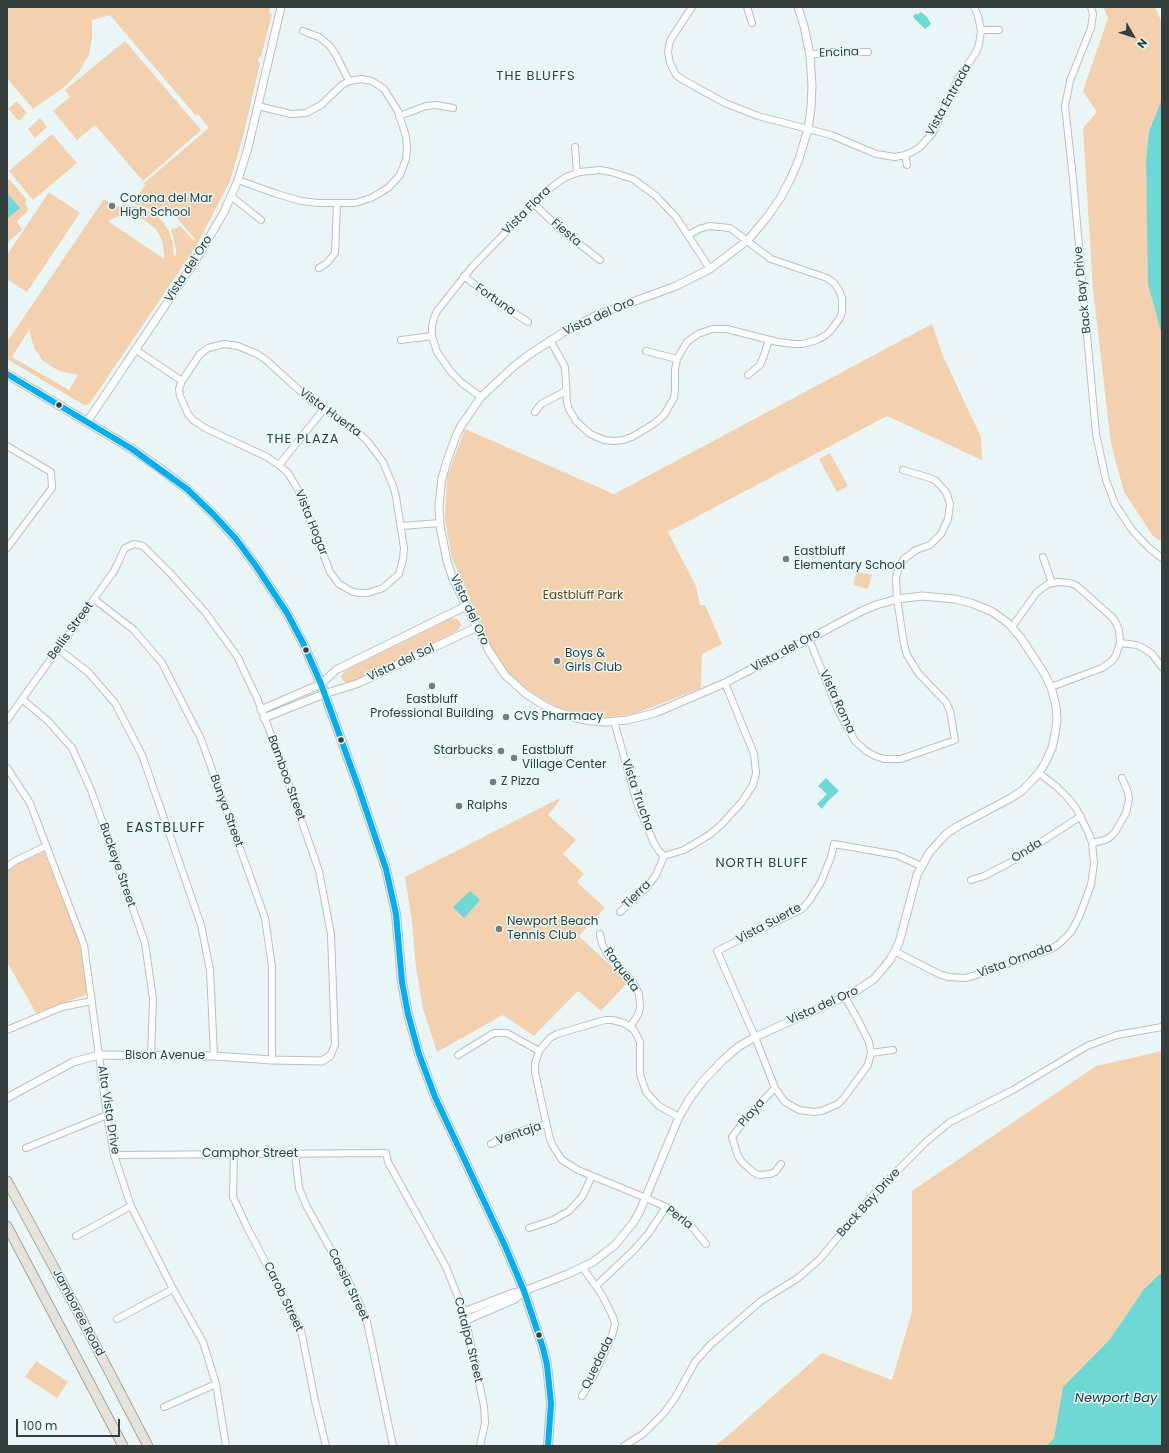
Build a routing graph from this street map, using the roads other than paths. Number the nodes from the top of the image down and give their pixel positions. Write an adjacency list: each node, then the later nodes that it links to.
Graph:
1 (281, 7): 14 (street, Vista del Oro)
2 (692, 7): 17 (street, Vista Entrada)
3 (747, 7): 7 (street)
4 (798, 7): 12 (street, Vista del Oro)
5 (974, 7): 8 (street, Vista Entrada)
6 (1091, 7): 57 (street, Back Bay Drive)
7 (752, 23)
8 (981, 30): 9 (street); 19 (street, Vista Entrada)
9 (998, 30)
10 (303, 32): 13 (street)
11 (868, 52): 12 (street, Encina)
12 (810, 55): 17 (street, Vista del Oro)
13 (349, 81): 14 (street); 16 (street)
14 (258, 106): 22 (street, Vista del Oro)
15 (453, 108): 16 (street)
16 (400, 116): 24 (street)
17 (808, 129): 19 (street, Vista Entrada); 28 (street, Vista del Oro)
18 (575, 147): 21 (street)
19 (904, 155): 20 (street)
20 (907, 165)
21 (577, 173): 25 (street, Vista Flora); 27 (street, Vista Flora)
22 (238, 180): 23 (street, Vista del Oro); 24 (street)
23 (231, 196): 26 (street); 38 (street, Vista del Oro)
24 (337, 204): 30 (street)
25 (534, 204): 29 (street, Fiesta); 32 (street, Vista Flora)
26 (261, 220)
27 (689, 235): 28 (street); 31 (street, Vista Flora)
28 (748, 240): 31 (street, Vista del Oro); 37 (street)
29 (600, 260)
30 (319, 268)
31 (710, 269): 36 (street, Vista del Oro)
32 (464, 276): 33 (street, Fortuna); 34 (street, Vista Flora)
33 (528, 322)
34 (432, 336): 35 (street); 45 (street)
35 (401, 340)
36 (550, 340): 44 (street); 45 (street, Vista del Oro)
37 (769, 340): 40 (street); 42 (street)
38 (136, 350): 43 (street); 48 (street, Vista del Oro)
39 (646, 351): 40 (street)
40 (678, 359): 44 (street)
41 (7, 374): 48 (main road)
42 (748, 375)
43 (182, 381): 46 (street, Vista Huerta); 50 (street, Vista Hogar)
44 (566, 391): 47 (street)
45 (481, 397): 52 (street, Vista del Oro)
46 (324, 409): 50 (street); 53 (street, Vista Huerta)
47 (535, 412)
48 (87, 422): 70 (main road)
49 (7, 446): 55 (street)
50 (279, 465): 58 (street, Vista Hogar)
51 (903, 470): 61 (street)
52 (440, 523): 53 (street); 62 (street, Vista del Oro)
53 (401, 526): 58 (street, Vista Huerta)
54 (134, 544): 60 (street, Bellis Street); 74 (street, Bamboo Street)
55 (7, 548)
56 (1044, 557): 59 (street)
57 (1162, 558)
58 (399, 574)
59 (1052, 583): 64 (street); 66 (street)
60 (94, 599): 67 (street, Bellis Street); 105 (street, Bunya Street)
61 (897, 599): 64 (street, Vista del Oro); 65 (street, Vista del Oro); 65 (street, Vista Roma)
62 (466, 606): 63 (street, Vista del Oro); 70 (street, Vista del Sol)
63 (477, 627): 72 (street, Vista del Sol); 77 (street, Vista del Oro)
64 (1012, 627): 71 (street, Vista del Oro)
65 (809, 639): 69 (street, Vista del Oro)
66 (1120, 643): 68 (street); 71 (street)
67 (58, 649): 73 (street, Bellis Street); 103 (street)
68 (1162, 667)
69 (725, 683): 77 (street, Vista del Oro); 84 (street)
70 (321, 684): 72 (main road); 74 (street, Vista del Sol)
71 (1051, 687): 79 (street, Vista del Oro)
72 (324, 694): 75 (street, Vista del Sol); 130 (main road)
73 (22, 699): 76 (street, Bellis Street); 102 (street, Buckeye Street)
74 (262, 710): 75 (street, Bamboo Street)
75 (264, 718): 104 (street, Bamboo Street)
76 (7, 720)
77 (614, 721): 84 (street, Vista Trucha)
78 (7, 768): 83 (street, Alta Vista Drive)
79 (1039, 773): 81 (street, Vista Ornada); 85 (street, Vista del Oro)
80 (1122, 778): 82 (street)
81 (1081, 816): 82 (street, Vista Ornada); 87 (street, Onda)
82 (1092, 843): 90 (street, Vista Ornada)
83 (46, 846): 86 (street); 92 (street, Alta Vista Drive)
84 (664, 856): 88 (street, Tierra)
85 (921, 866): 90 (street, Vista del Oro); 96 (street, Vista Suerte)
86 (7, 867)
87 (971, 880)
88 (620, 912)
89 (600, 934): 93 (street, Raqueta)
90 (896, 952): 91 (street, Vista del Oro)
91 (845, 997): 96 (street, Vista del Oro); 99 (street)
92 (92, 1001): 95 (street); 100 (street, Alta Vista Drive)
93 (630, 1027): 98 (street); 109 (street)
94 (1162, 1027): 143 (street, Back Bay Drive)
95 (7, 1030)
96 (755, 1037): 106 (street); 109 (street, Vista del Oro)
97 (894, 1050): 99 (street)
98 (539, 1051): 101 (street); 110 (street, Perla)
99 (871, 1053): 106 (street)
100 (100, 1055): 102 (street, Bison Avenue); 107 (street, Bison Avenue); 108 (street, Alta Vista Drive)
101 (458, 1055)
102 (151, 1056): 103 (street, Bison Avenue)
103 (214, 1056): 105 (street, Bison Avenue)
104 (330, 1056): 105 (street, Bison Avenue)
105 (272, 1060)
106 (775, 1088): 117 (street, Playa)
107 (7, 1098)
108 (107, 1115): 112 (street); 116 (street, Alta Vista Drive)
109 (679, 1117): 120 (street, Vista del Oro)
110 (546, 1124): 111 (street, Ventaja); 118 (street, Perla)
111 (491, 1144)
112 (26, 1148)
113 (386, 1153): 115 (street, Camphor Street); 131 (street, Catalpa Street)
114 (234, 1154): 115 (street, Camphor Street); 116 (street, Camphor Street); 139 (street, Carob Street)
115 (295, 1154): 140 (street, Cassia Street)
116 (114, 1155): 121 (street, Alta Vista Drive)
117 (781, 1164)
118 (592, 1176): 120 (street, Perla); 124 (street)
119 (7, 1181): 137 (main road, Jamboree Road)
120 (646, 1198): 122 (street, Perla); 127 (street, Vista del Oro)
121 (131, 1206): 125 (street); 129 (street, Alta Vista Drive)
122 (666, 1207): 126 (street, Perla); 128 (street)
123 (7, 1226): 136 (main road, Jamboree Road)
124 (529, 1228)
125 (76, 1236)
126 (706, 1244)
127 (583, 1268): 128 (street, Quedada); 130 (street, Vista del Oro)
128 (596, 1286): 134 (street, Quedada)
129 (173, 1289): 132 (street); 133 (street, Alta Vista Drive)
130 (524, 1291): 131 (street, Vista del Oro); 142 (main road)
131 (465, 1316): 141 (street, Catalpa Street)
132 (117, 1319)
133 (216, 1384): 135 (street); 138 (street, Alta Vista Drive)
134 (582, 1396)
135 (164, 1407)
136 (123, 1446)
137 (148, 1446)
138 (226, 1446)
139 (326, 1446)
140 (393, 1446)
141 (480, 1446)
142 (548, 1446)
143 (624, 1446)

